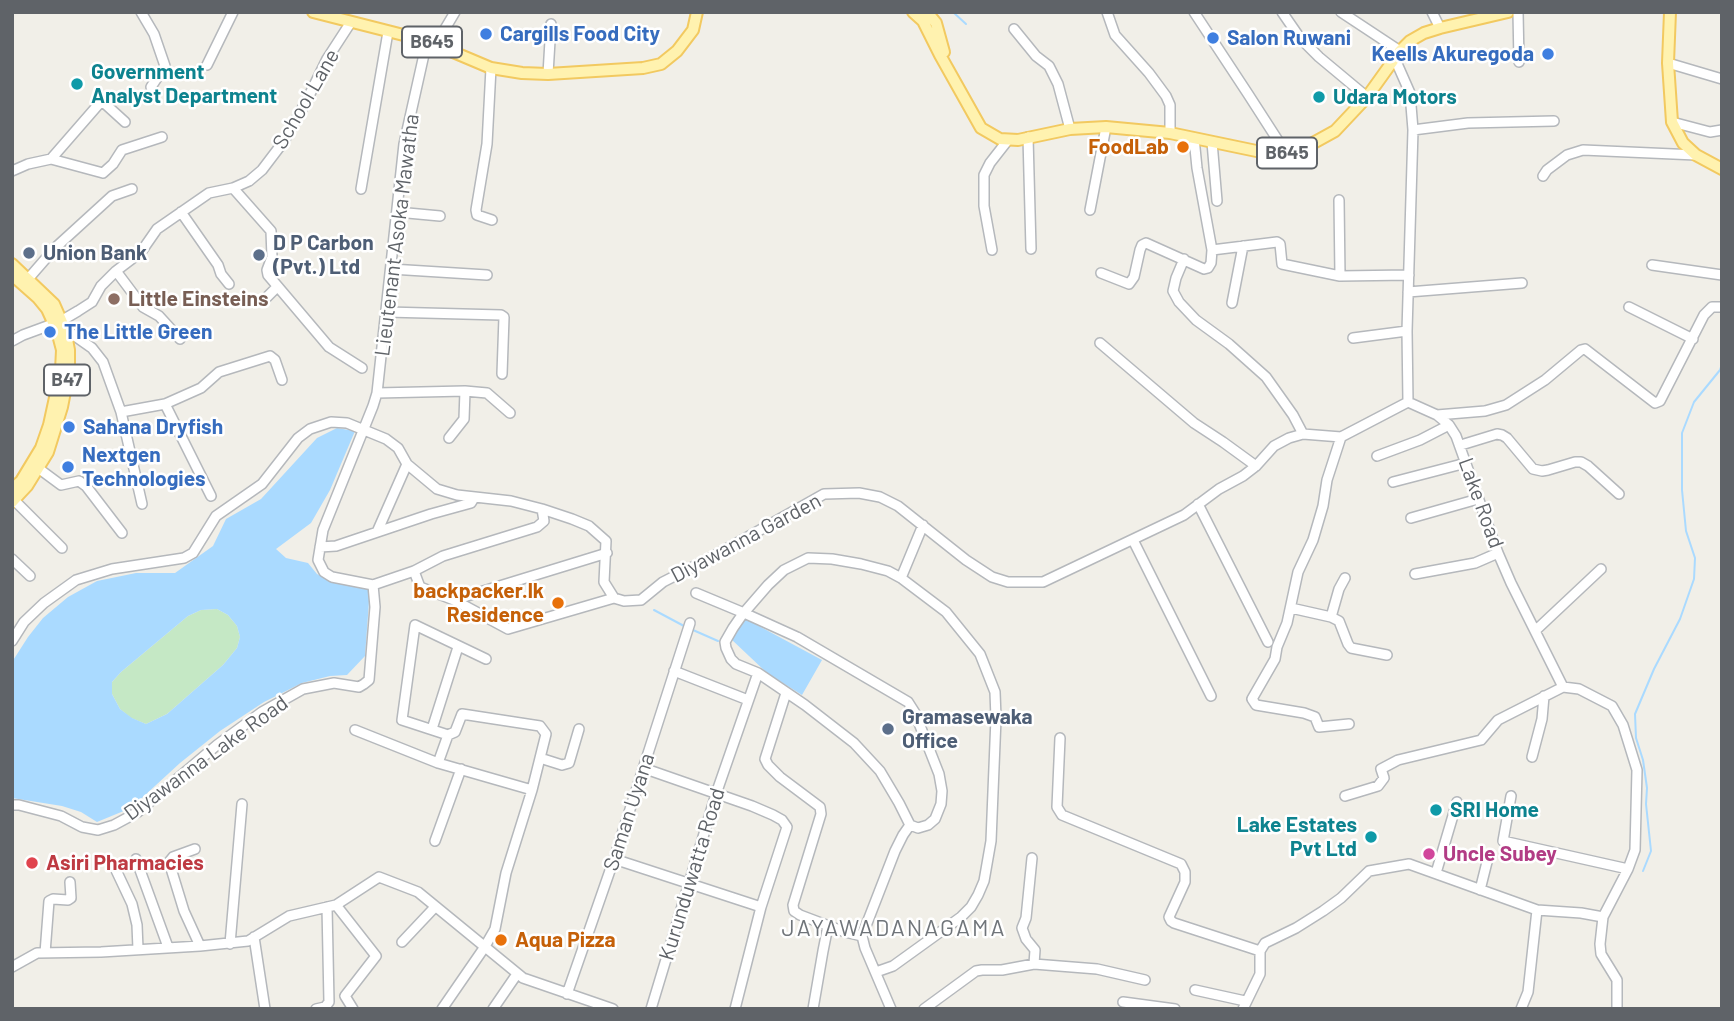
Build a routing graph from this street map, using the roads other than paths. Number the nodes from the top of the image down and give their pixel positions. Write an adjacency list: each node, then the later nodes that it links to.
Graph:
1 (141, 12): 31 (street)
2 (233, 12): 26 (street)
3 (313, 12): 16 (main road, B645)
4 (455, 12): 22 (street, Lieutenant Asoka Mawatha)
5 (697, 12): 29 (main road, B645)
6 (913, 12): 28 (main road)
7 (928, 12): 28 (main road)
8 (1108, 12): 40 (street)
9 (1194, 12): 46 (street)
10 (1282, 12): 32 (street)
11 (1341, 12): 23 (street)
12 (1432, 12): 19 (street)
13 (1508, 12): 19 (main road, B645)
14 (1518, 12): 24 (street)
15 (1670, 12): 25 (main road)
16 (334, 15): 17 (main road, B645)
17 (351, 22): 21 (main road, B645); 53 (street, School Lane)
18 (551, 24): 29 (street)
19 (1440, 28): 23 (main road, B645)
20 (1014, 29): 37 (street)
21 (388, 32): 22 (main road, B645); 54 (street)
22 (431, 42): 27 (main road, B645); 59 (street, Lieutenant Asoka Mawatha)
23 (1397, 55): 32 (main road, B645); 38 (street)
24 (1519, 62)
25 (1668, 63): 30 (street); 35 (main road)
26 (207, 65)
27 (491, 68): 29 (main road, B645); 61 (street)
28 (950, 71): 44 (main road)
29 (548, 74)
30 (1722, 79)
31 (151, 88)
32 (1367, 97): 46 (main road, B645)
33 (1554, 121): 38 (street)
34 (125, 122): 48 (street)
35 (1672, 122): 39 (street); 47 (main road)
36 (1106, 127): 37 (main road, B645); 40 (main road, B645); 57 (street)
37 (1070, 130): 42 (main road, B645)
38 (1413, 130): 74 (street)
39 (1722, 130)
40 (1170, 133): 43 (main road, B645)
41 (162, 137): 48 (street)
42 (1028, 137): 44 (main road, B645); 63 (street)
43 (1194, 138): 45 (main road, B645); 65 (street)
44 (1008, 140): 64 (street)
45 (1212, 142): 46 (main road, B645); 56 (street)
46 (1286, 153)
47 (1696, 155): 49 (main road); 51 (street)
48 (51, 159): 50 (street)
49 (1722, 169)
50 (12, 171)
51 (1543, 176)
52 (132, 188): 77 (street)
53 (233, 188): 58 (street, School Lane); 80 (street)
54 (361, 189)
55 (1339, 200): 76 (street)
56 (1217, 201)
57 (1090, 209)
58 (181, 212): 70 (street, School Lane); 79 (street)
59 (397, 212): 60 (street); 69 (street, Lieutenant Asoka Mawatha)
60 (440, 216)
61 (492, 220)
62 (1243, 246): 65 (street); 76 (street); 83 (street)
63 (1031, 249)
64 (992, 250)
65 (1212, 250): 66 (street)
66 (1184, 259): 71 (street); 106 (street)
67 (12, 264): 77 (main road, B47)
68 (1652, 265): 75 (street)
69 (391, 269): 73 (street); 86 (street, Lieutenant Asoka Mawatha)
70 (116, 271): 87 (street, School Lane); 91 (street)
71 (1101, 273)
72 (12, 275): 87 (main road, B47)
73 (487, 275)
74 (1409, 275): 76 (street); 81 (street)
75 (1722, 275)
76 (1340, 276)
77 (28, 279): 87 (main road, B47)
78 (1522, 283): 81 (street)
79 (229, 285)
80 (277, 287): 82 (street); 94 (street)
81 (1408, 292): 88 (street)
82 (264, 300)
83 (1232, 303)
84 (1629, 307): 90 (street)
85 (1722, 307): 90 (street)
86 (387, 312): 95 (street); 98 (street, Lieutenant Asoka Mawatha)
87 (59, 327): 92 (street, School Lane); 101 (street); 114 (main road, B47); 118 (main road, B47)
88 (1407, 331): 89 (street); 99 (street)
89 (1353, 338)
90 (1693, 339): 103 (street)
91 (180, 340)
92 (12, 341)
93 (1100, 343): 113 (street)
94 (362, 368)
95 (502, 374)
96 (282, 380): 100 (street)
97 (465, 391): 98 (street); 102 (street); 108 (street)
98 (377, 393): 105 (street, Lieutenant Asoka Mawatha)
99 (1408, 402): 103 (street, Lake Road); 107 (street)
100 (165, 404): 101 (street); 117 (street)
101 (121, 412): 121 (street)
102 (510, 413)
103 (1437, 415): 104 (street, Lake Road)
104 (1450, 425): 109 (street, Lake Road); 110 (street)
105 (363, 429): 112 (street); 129 (street); 149 (street)
106 (1303, 434): 107 (street); 113 (street, Diyawanna Garden)
107 (1341, 437): 144 (street)
108 (449, 438)
109 (1461, 445): 111 (street, Lake Road); 116 (street)
110 (1377, 456)
111 (1466, 463): 115 (street); 120 (street, Lake Road)
112 (407, 464): 119 (street); 126 (street)
113 (1256, 466): 122 (street, Diyawanna Garden)
114 (38, 468): 118 (main road, B47); 127 (street)
115 (1393, 482)
116 (1619, 494)
117 (211, 496)
118 (13, 497): 130 (street)
119 (474, 498): 123 (street); 126 (street)
120 (1478, 499): 124 (street); 132 (street, Lake Road)
121 (142, 504)
122 (1198, 504): 128 (street, Diyawanna Garden); 150 (street)
123 (542, 509): 131 (street); 135 (street)
124 (1411, 519)
125 (923, 525): 128 (street, Diyawanna Garden); 138 (street); 142 (street, Diyawanna Garden)
126 (377, 532): 129 (street)
127 (122, 533)
128 (1133, 540): 158 (street)
129 (320, 547): 140 (street)
130 (62, 548)
131 (607, 553): 142 (street); 143 (street)
132 (1498, 553): 136 (street); 148 (street, Lake Road)
133 (12, 559): 137 (street)
134 (1601, 569): 148 (street)
135 (414, 571): 140 (street); 143 (street, Diyawanna Garden)
136 (1415, 574)
137 (30, 576)
138 (901, 578): 145 (street); 210 (street)
139 (1345, 578): 146 (street)
140 (373, 585): 178 (street, Diyawanna Lake Road)
141 (696, 593): 145 (street)
142 (614, 598): 143 (street, Diyawanna Garden)
143 (454, 600)
144 (1291, 608): 146 (street); 161 (street)
145 (744, 612): 155 (street); 179 (street)
146 (1331, 617): 152 (street)
147 (689, 626): 154 (street, Saman Uyana)
148 (1535, 631): 156 (street, Lake Road)
149 (12, 641)
150 (1268, 642)
151 (458, 647): 153 (street); 162 (street); 162 (street)
152 (1387, 655)
153 (486, 659)
154 (674, 671): 160 (street); 170 (street, Saman Uyana)
155 (758, 673): 157 (street); 160 (street, Kurunduwatta Road)
156 (1563, 687): 159 (street); 187 (street)
157 (786, 693): 179 (street); 197 (street)
158 (1211, 696)
159 (1544, 696): 167 (street); 174 (street)
160 (748, 700): 173 (street, Kurunduwatta Road)
161 (1349, 724)
162 (432, 729): 165 (street)
163 (579, 729): 168 (street)
164 (355, 730): 169 (street)
165 (448, 735): 168 (street); 169 (street)
166 (1060, 738): 206 (street)
167 (1532, 757)
168 (540, 758): 172 (street)
169 (438, 763): 171 (street)
170 (643, 768): 173 (street); 185 (street, Saman Uyana)
171 (461, 769): 172 (street); 180 (street)
172 (532, 790): 204 (street)
173 (716, 794): 190 (street, Kurunduwatta Road); 194 (street)
174 (1345, 796)
175 (1511, 796): 187 (street)
176 (1457, 802): 188 (street)
177 (242, 804): 201 (street)
178 (12, 805)
179 (910, 825): 198 (street)
180 (435, 841)
181 (195, 849): 202 (street)
182 (1489, 854): 191 (street)
183 (1032, 858): 208 (street)
184 (136, 859): 203 (street)
185 (614, 859): 190 (street); 214 (street, Saman Uyana)
186 (116, 868): 205 (street)
187 (1628, 869): 196 (street)
188 (1437, 873): 191 (street); 206 (street)
189 (70, 882): 207 (street)
190 (688, 883): 194 (street); 224 (street, Kurunduwatta Road)
191 (1480, 890): 195 (street)
192 (332, 906): 193 (street); 199 (street); 218 (street); 219 (street)
193 (435, 907): 200 (street); 204 (street)
194 (761, 907): 225 (street)
195 (1537, 910): 196 (street); 230 (street)
196 (1603, 918): 231 (street)
197 (828, 926): 198 (street); 226 (street)
198 (862, 936): 210 (street)
199 (254, 937): 201 (street); 217 (street)
200 (402, 942)
201 (230, 944): 202 (street)
202 (200, 946): 203 (street)
203 (168, 947): 205 (street)
204 (484, 948): 211 (street); 220 (street)
205 (138, 949): 207 (street)
206 (1260, 951): 216 (street)
207 (45, 953): 209 (street)
208 (1034, 964): 212 (street); 228 (street)
209 (12, 967)
210 (876, 972): 227 (street)
211 (517, 974): 214 (street); 221 (street)
212 (1145, 980)
213 (1195, 990): 216 (street)
214 (571, 995): 222 (street, Saman Uyana); 223 (street)
215 (1123, 1002): 229 (street)
216 (1244, 1005)
217 (265, 1009)
218 (316, 1009)
219 (353, 1009)
220 (442, 1009)
221 (493, 1009)
222 (571, 1009)
223 (613, 1009)
224 (651, 1009)
225 (735, 1009)
226 (813, 1009)
227 (893, 1009)
228 (924, 1009)
229 (1174, 1009)
230 (1521, 1009)
231 (1617, 1009)

